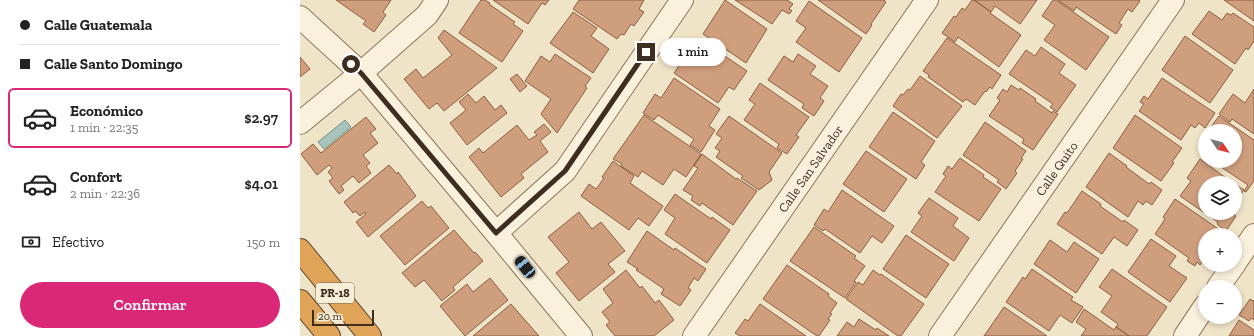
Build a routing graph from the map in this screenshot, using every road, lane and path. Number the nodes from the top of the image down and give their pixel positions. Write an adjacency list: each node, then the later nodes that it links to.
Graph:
1 (437, 0): 6 (street)
2 (682, 0): 8 (street)
3 (927, 0): 17 (street, Calle San Salvador)
4 (1173, 0): 18 (street, Calle Quito)
5 (300, 17): 6 (street)
6 (361, 73): 7 (street); 8 (street)
7 (300, 123)
8 (496, 233): 16 (street)
9 (1254, 235): 11 (street)
10 (300, 250): 15 (highway, PR-18)
11 (1242, 252)
12 (300, 301): 14 (highway)
13 (1198, 316): 19 (street)
14 (329, 336)
15 (370, 336)
16 (581, 336)
17 (694, 336)
18 (940, 336)
19 (1185, 336)

